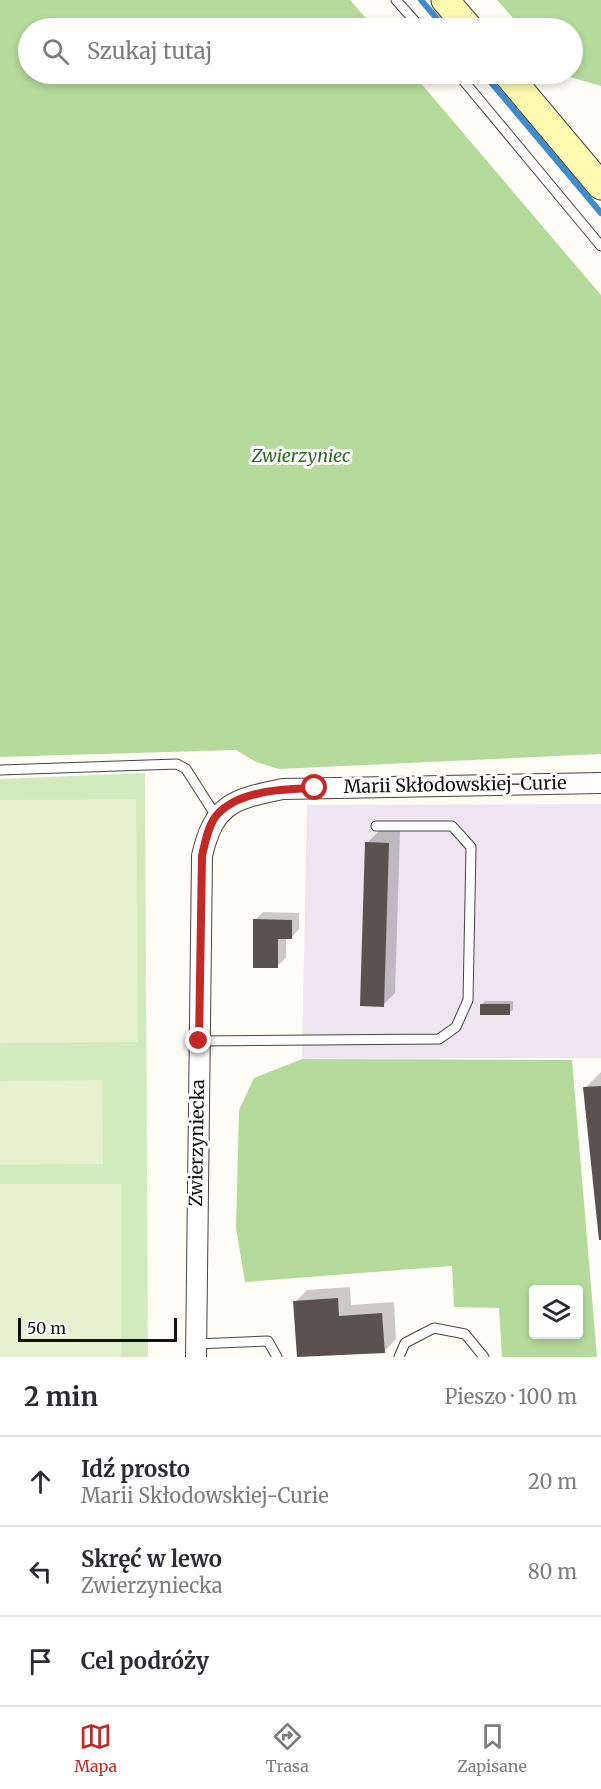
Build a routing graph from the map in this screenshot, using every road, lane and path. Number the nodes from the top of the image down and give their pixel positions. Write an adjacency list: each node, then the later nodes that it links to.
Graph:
1 (396, 0): 3 (lane)
2 (445, 0): 4 (main road)
3 (412, 18)
4 (460, 18)
5 (466, 84): 8 (lane)
6 (515, 84): 7 (main road)
7 (601, 186)
8 (601, 246)
9 (0, 770): 11 (lane)
10 (601, 783): 11 (street, Marii Skłodowskiej-Curie)
11 (216, 816): 13 (street, Zwierzyniecka)
12 (376, 826): 13 (lane)
13 (199, 1041): 14 (street, Zwierzyniecka)
14 (196, 1350): 15 (lane)
15 (277, 1357)
16 (399, 1357): 17 (lane)
17 (484, 1357)

